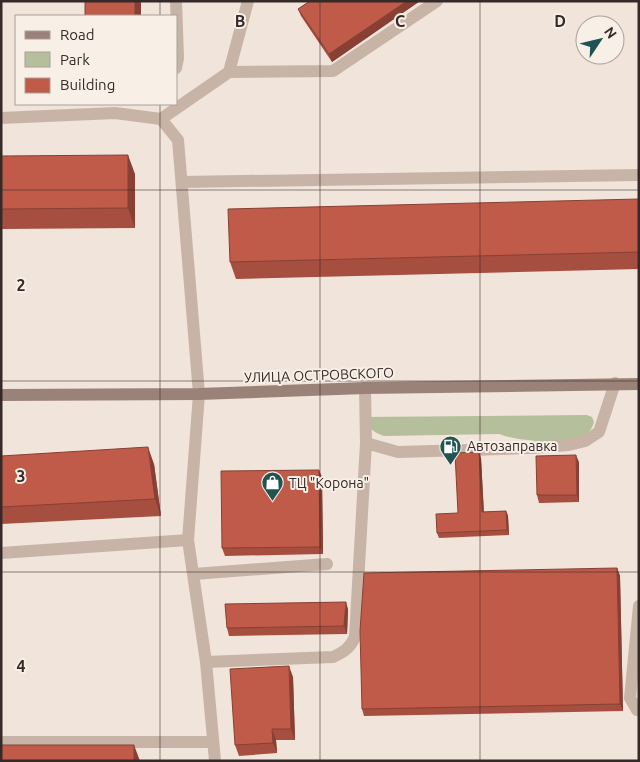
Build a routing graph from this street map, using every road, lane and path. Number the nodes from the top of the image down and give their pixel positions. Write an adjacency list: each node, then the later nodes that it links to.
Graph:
1 (176, 1): 4 (lane)
2 (248, 1): 5 (lane)
3 (437, 1): 5 (lane)
4 (176, 15)
5 (229, 72): 8 (lane)
6 (167, 105): 8 (lane)
7 (1, 118): 8 (lane)
8 (161, 119): 10 (lane)
9 (639, 175): 10 (lane)
10 (182, 182): 14 (lane)
11 (615, 384): 12 (main road, УЛИЦА ОСТРОВСКОГО); 13 (main road, УЛИЦА ОСТРОВСКОГО); 16 (lane)
12 (639, 384)
13 (365, 388): 14 (main road, УЛИЦА ОСТРОВСКОГО); 16 (lane)
14 (198, 394): 15 (main road, УЛИЦА ОСТРОВСКОГО); 17 (lane)
15 (1, 395)
16 (366, 443): 22 (lane)
17 (188, 540): 18 (lane); 20 (lane)
18 (1, 553)
19 (327, 564): 20 (lane)
20 (194, 574): 22 (lane)
21 (639, 606): 23 (lane)
22 (206, 662): 25 (lane)
23 (639, 710)
24 (1, 742): 25 (lane)
25 (213, 742): 26 (lane)
26 (215, 761)

